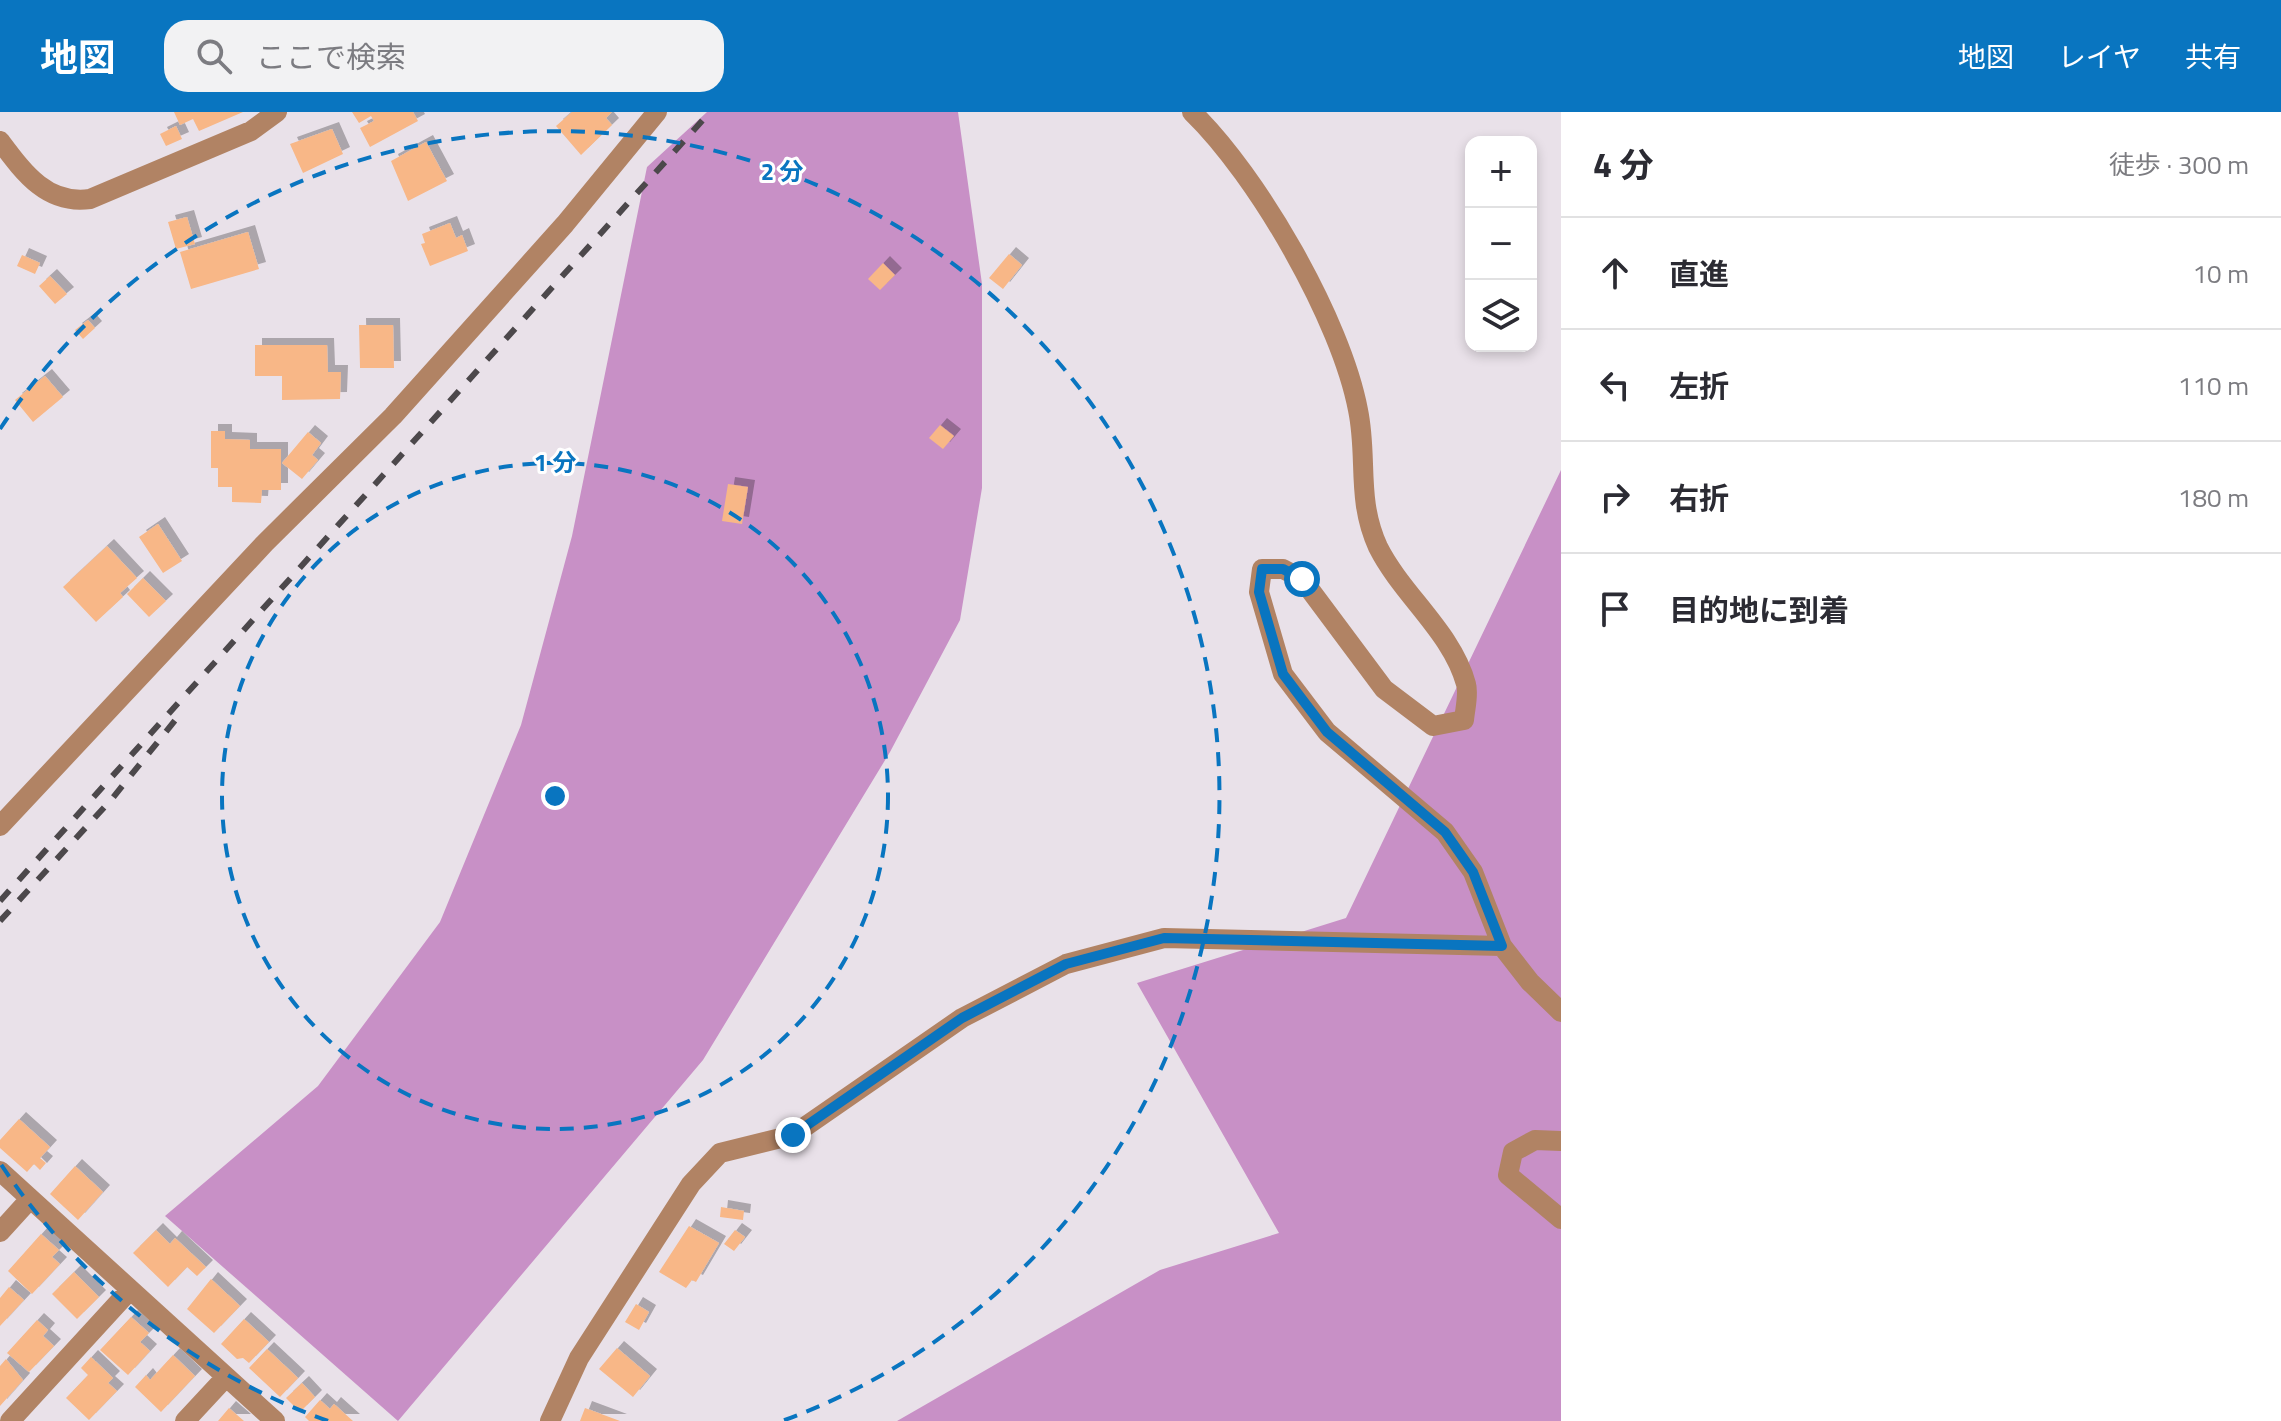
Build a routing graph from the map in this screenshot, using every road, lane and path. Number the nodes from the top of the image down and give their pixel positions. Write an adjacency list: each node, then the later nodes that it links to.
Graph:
1 (277, 112): 4 (street)
2 (657, 112): 5 (street)
3 (1192, 112): 6 (street)
4 (0, 141)
5 (0, 826)
6 (1502, 946): 7 (street); 18 (street)
7 (1561, 1012)
8 (1561, 1141): 11 (street)
9 (0, 1171): 10 (street)
10 (30, 1199): 12 (street); 13 (street)
11 (1561, 1219)
12 (0, 1232)
13 (130, 1290): 14 (street); 15 (street)
14 (225, 1378): 16 (street); 17 (street)
15 (10, 1421)
16 (185, 1421)
17 (275, 1421)
18 (550, 1421)

